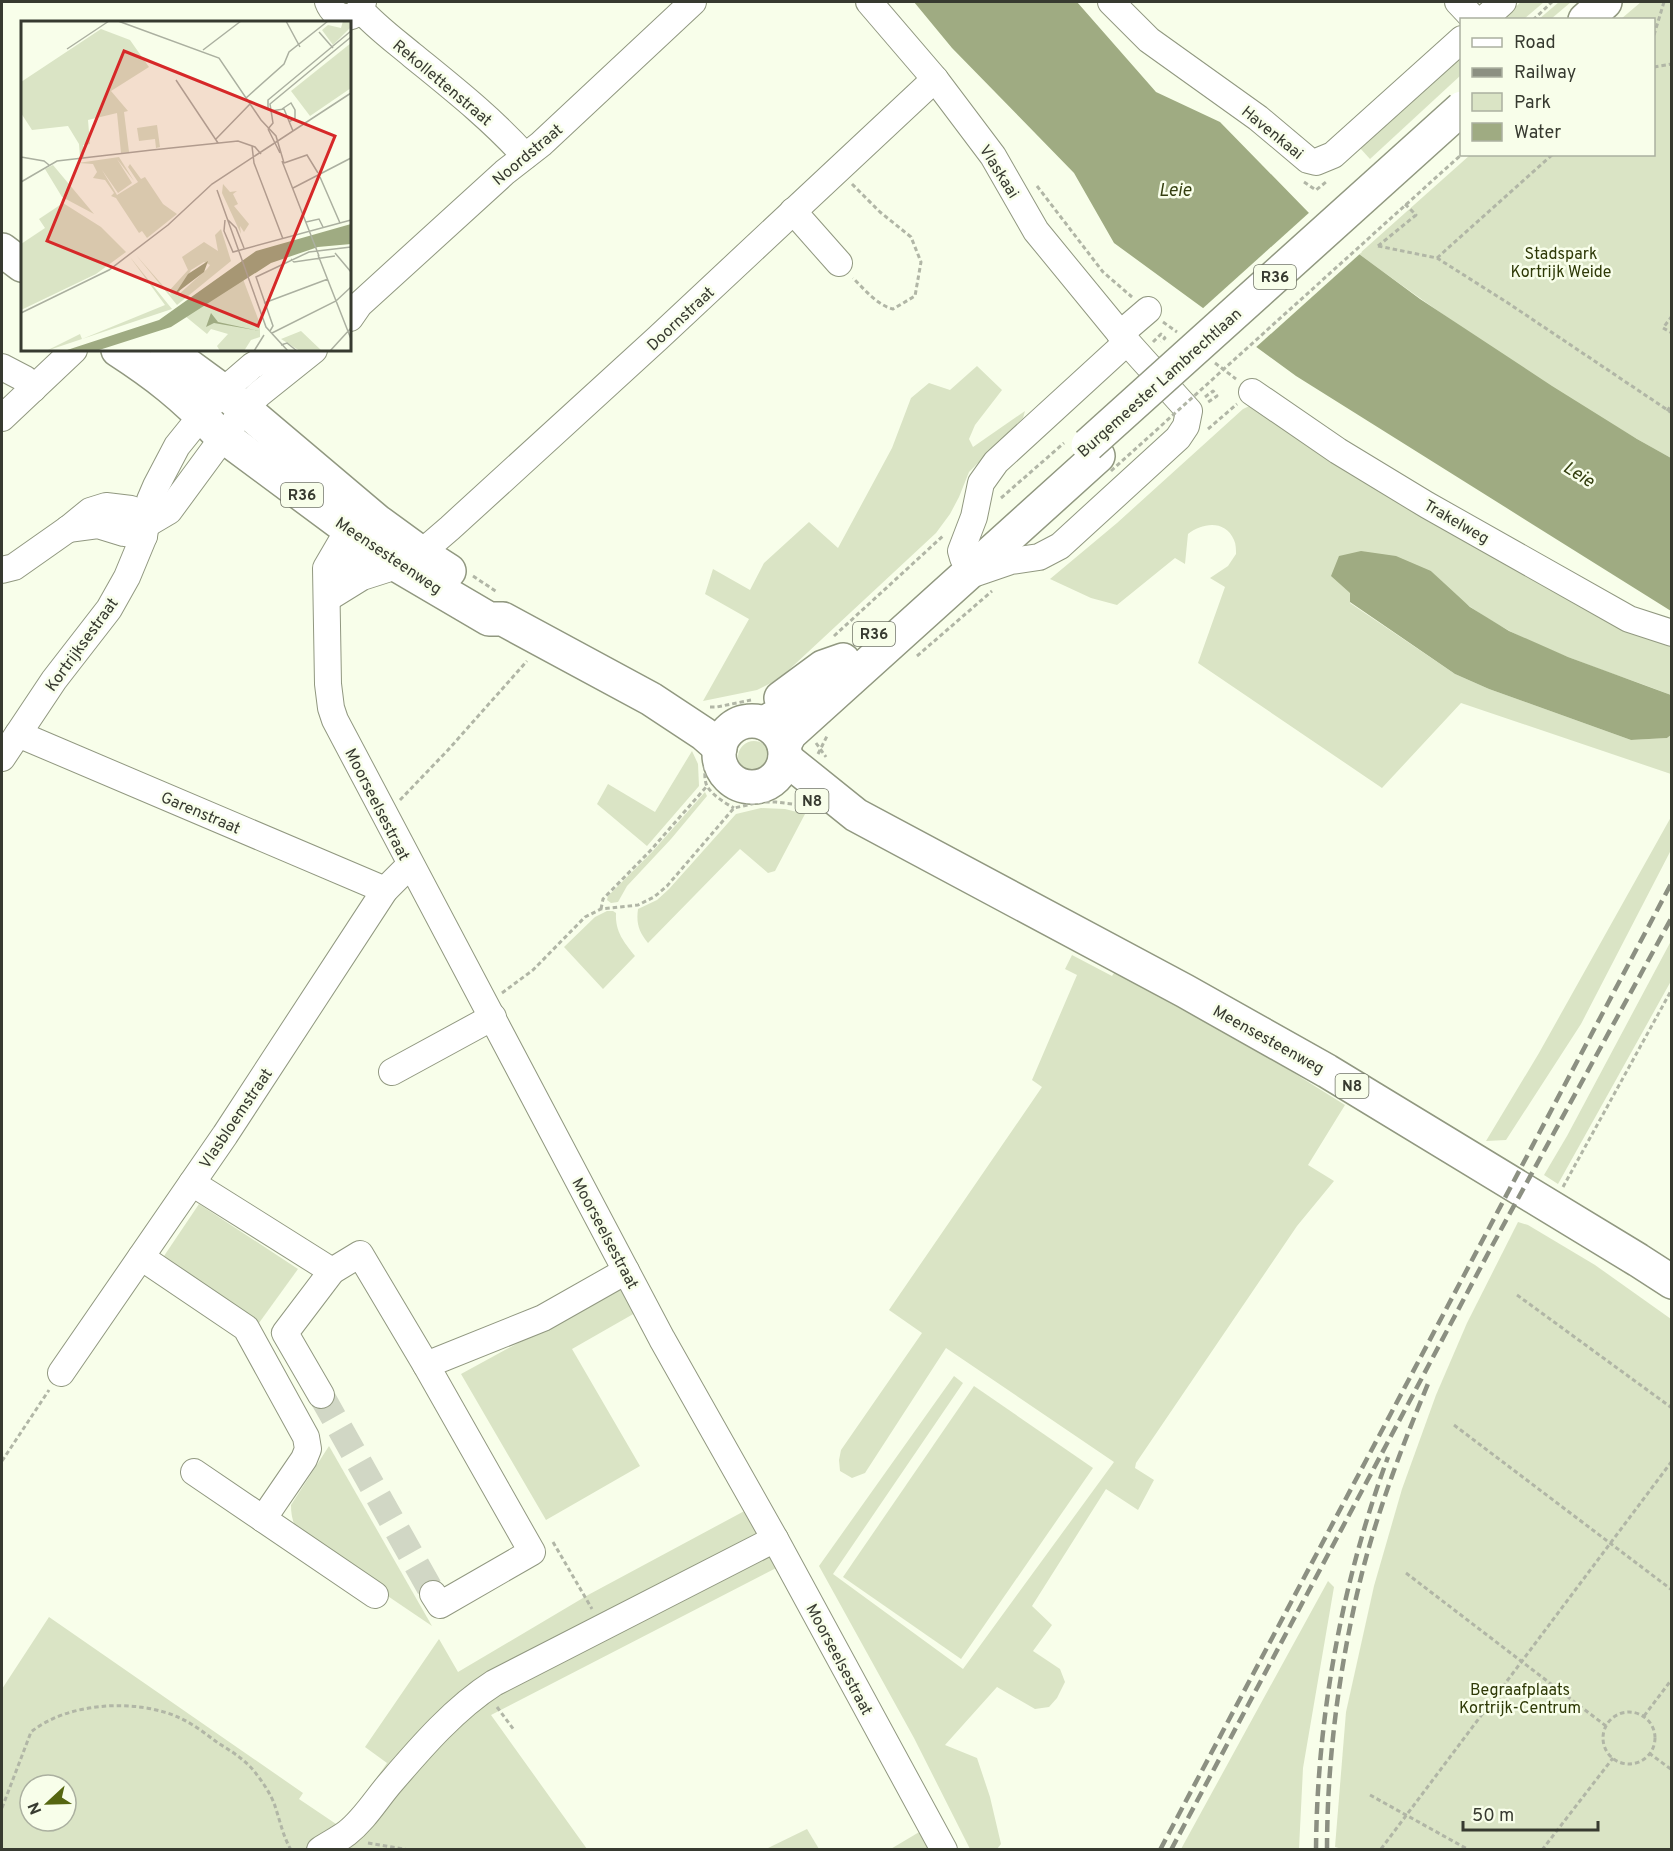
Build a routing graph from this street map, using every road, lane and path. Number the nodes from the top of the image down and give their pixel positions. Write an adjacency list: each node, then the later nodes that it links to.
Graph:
1 (693, 2): 24 (street, Noordstraat)
2 (869, 2): 20 (street, Vlaskaai)
3 (1111, 2): 17 (street, Havenkaai)
4 (1458, 2): 11 (street)
5 (1503, 2): 12 (street)
6 (1552, 2): 13 (path)
7 (1580, 2): 14 (main road)
8 (1605, 2): 15 (main road)
9 (1664, 2): 16 (path)
10 (343, 10): 24 (street, Rekollettenstraat)
11 (1473, 18)
12 (1486, 18)
13 (1535, 18)
14 (1562, 18)
15 (1587, 18)
16 (1655, 29)
17 (1460, 40)
18 (1671, 64): 19 (path)
19 (1655, 67)
20 (935, 79): 26 (street, Doornstraat); 40 (street, Vlaskaai)
21 (1460, 109): 58 (main road, Burgemeester Lambrechtlaan / R36, bridge)
22 (1460, 130): 58 (main road, Burgemeester Lambrechtlaan / R36)
23 (1460, 155): 27 (path, Burgemeester Lambrechtlaan, bridge)
24 (525, 156): 36 (street, Noordstraat)
25 (1551, 156): 30 (path)
26 (839, 169): 28 (street, Doornstraat); 31 (path)
27 (1405, 204): 30 (path); 58 (path, Burgemeester Lambrechtlaan, bridge)
28 (794, 211): 31 (street); 62 (street, Doornstraat)
29 (2, 250): 32 (main road)
30 (1437, 258): 53 (path)
31 (839, 263)
32 (21, 264)
33 (1103, 272): 37 (path)
34 (2, 273): 35 (main road)
35 (21, 286)
36 (352, 307)
37 (1148, 310): 40 (street)
38 (1671, 316): 39 (path)
39 (1671, 333)
40 (1124, 338): 57 (street, Vlaskaai); 59 (street)
41 (73, 351): 47 (street)
42 (120, 351): 56 (main road, R36)
43 (168, 351): 49 (main road, R36)
44 (277, 351): 49 (street)
45 (313, 351): 49 (street)
46 (2, 367): 47 (street)
47 (33, 389): 55 (street)
48 (1252, 392): 66 (street, Trakelweg)
49 (234, 400): 56 (street); 60 (main road, Meensesteenweg / R36)
50 (1200, 401): 52 (path)
51 (1671, 404): 53 (path)
52 (1202, 408)
53 (1667, 411): 54 (path)
54 (1671, 413)
55 (2, 417)
56 (212, 425): 60 (main road, Meensesteenweg / R36); 61 (street, Kortrijksestraat)
57 (1178, 438): 64 (street, Burgemeester Lambrechtlaan)
58 (1091, 453): 59 (path, Burgemeester Lambrechtlaan); 64 (main road, Burgemeester Lambrechtlaan / R36)
59 (974, 517): 64 (street); 67 (path, Burgemeester Lambrechtlaan)
60 (363, 525): 62 (main road, Meensesteenweg / R36); 65 (street, Moorseelsestraat)
61 (145, 530): 63 (street); 71 (street, Kortrijksestraat)
62 (409, 559): 65 (street); 72 (main road, Meensesteenweg / R36)
63 (5, 569)
64 (975, 574): 67 (main road, Burgemeester Lambrechtlaan / R36); 69 (path); 72 (main road, Burgemeester Lambrechtlaan / R36)
65 (328, 598): 76 (street, Moorseelsestraat)
66 (1671, 633)
67 (836, 651): 72 (main road, Burgemeester Lambrechtlaan / R36); 72 (main road, R36)
68 (534, 653): 76 (path)
69 (911, 662)
70 (830, 731): 73 (path)
71 (18, 734): 74 (street, Kortrijksestraat); 78 (street, Garenstraat)
72 (754, 741): 72 (path); 75 (path); 88 (main road, Meensesteenweg / N8)
73 (821, 748)
74 (2, 758)
75 (734, 808): 79 (path); 79 (path)
76 (384, 815): 77 (street, Moorseelsestraat)
77 (410, 865): 78 (street, Vlasbloemstraat); 81 (street, Moorseelsestraat)
78 (385, 890): 83 (street, Vlasbloemstraat)
79 (601, 909): 81 (path)
80 (1671, 989): 84 (path)
81 (497, 1006): 82 (street); 87 (street, Moorseelsestraat)
82 (392, 1072)
83 (192, 1183): 85 (street, Vlasbloemstraat); 86 (street)
84 (1562, 1190)
85 (141, 1257): 91 (street, Vlasbloemstraat); 98 (street)
86 (332, 1271): 90 (street); 92 (street)
87 (626, 1271): 90 (street); 99 (street, Moorseelsestraat)
88 (1671, 1282)
89 (1517, 1295): 93 (path)
90 (426, 1365): 103 (street)
91 (61, 1373): 95 (path)
92 (321, 1395)
93 (1671, 1408)
94 (1454, 1425): 100 (path)
95 (2, 1461)
96 (1671, 1461): 100 (path)
97 (194, 1472): 98 (street)
98 (263, 1519): 104 (street)
99 (775, 1539): 107 (street); 122 (street, Moorseelsestraat)
100 (1610, 1544): 102 (path); 105 (path)
101 (1406, 1573): 105 (path)
102 (1671, 1590)
103 (434, 1594)
104 (375, 1595)
105 (1522, 1661): 109 (path); 116 (path)
106 (1671, 1678): 108 (path)
107 (484, 1690): 110 (path); 120 (street)
108 (1644, 1716): 109 (path); 111 (path)
109 (1606, 1726): 112 (path)
110 (514, 1730)
111 (1650, 1753): 112 (path); 113 (path)
112 (1612, 1758): 124 (path)
113 (1671, 1770)
114 (1370, 1796): 116 (path)
115 (2, 1808): 119 (path)
116 (1406, 1815): 118 (path); 123 (path)
117 (362, 1842): 121 (path)
118 (1382, 1849)
119 (291, 1850)
120 (320, 1850)
121 (409, 1850)
122 (944, 1850)
123 (1469, 1850)
124 (1542, 1850)

